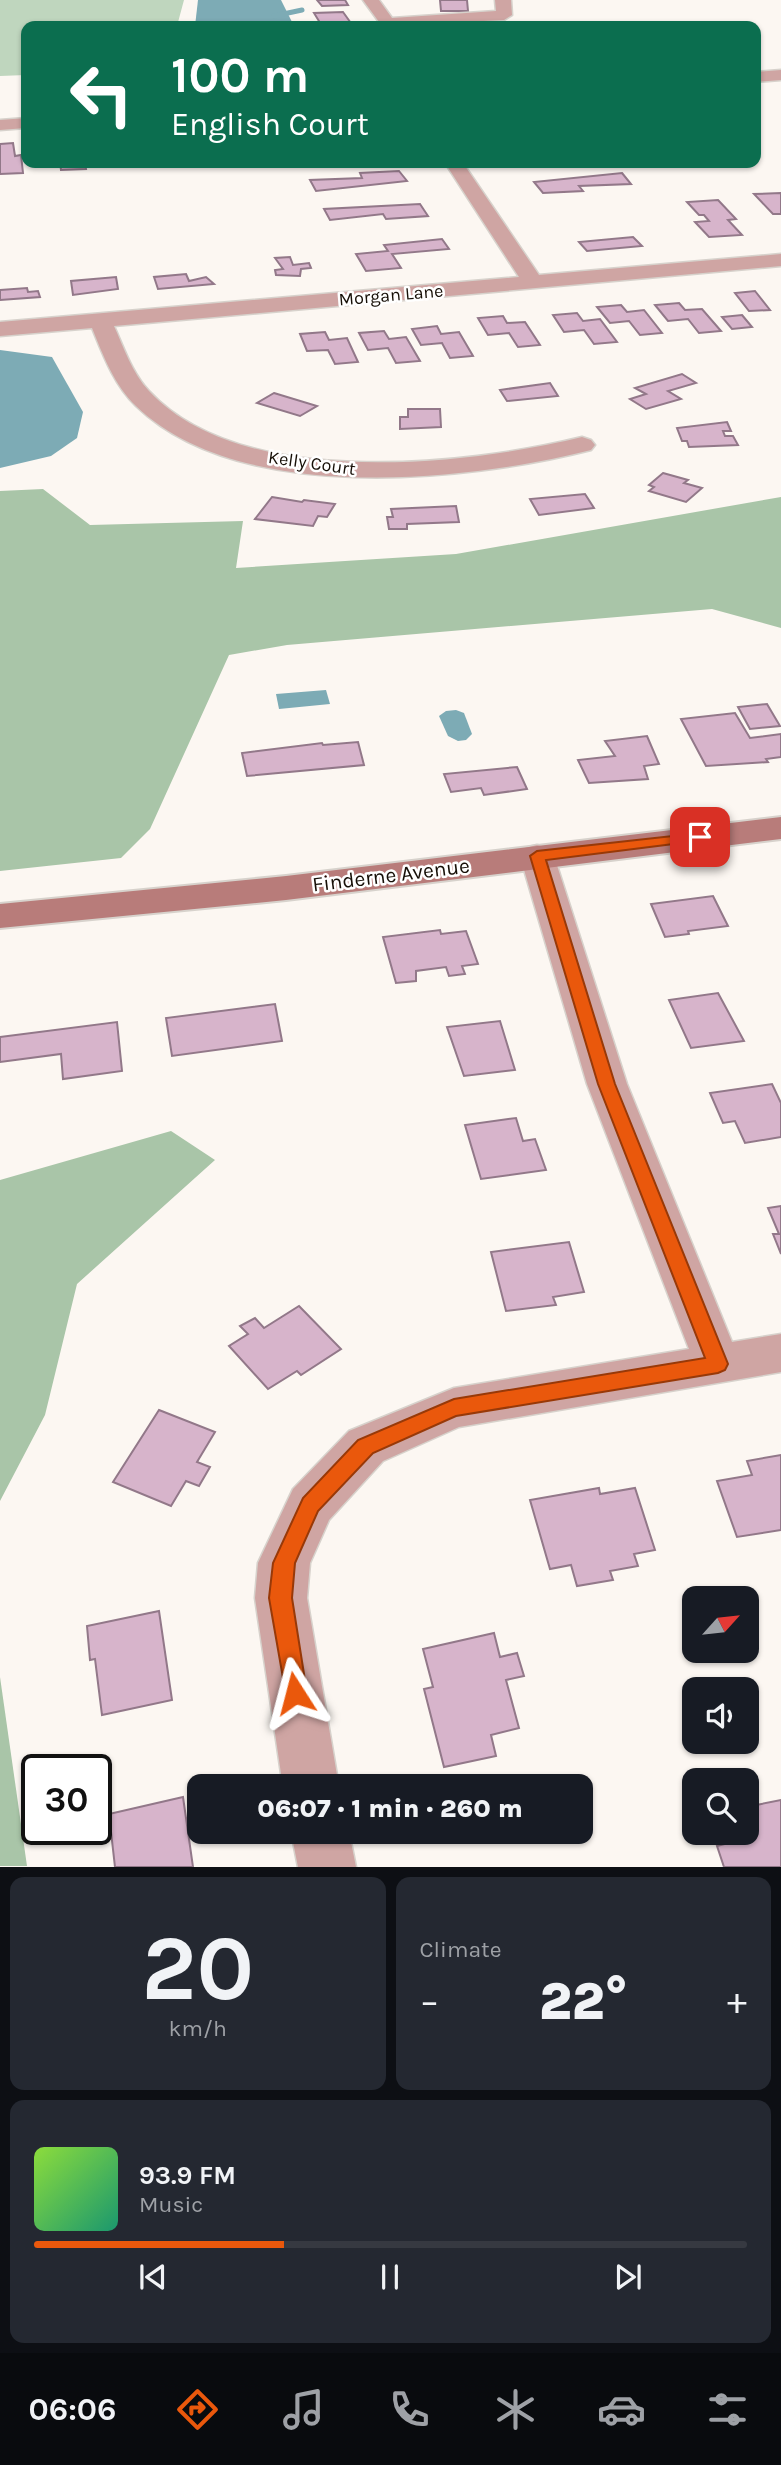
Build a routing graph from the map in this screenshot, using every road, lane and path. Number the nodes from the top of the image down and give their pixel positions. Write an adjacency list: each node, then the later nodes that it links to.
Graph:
1 (371, 0): 3 (street)
2 (503, 0): 4 (street)
3 (387, 21)
4 (417, 21)
5 (781, 75): 6 (street)
6 (761, 77)
7 (21, 123): 8 (street)
8 (0, 125)
9 (457, 168): 11 (street)
10 (781, 260): 11 (street, Morgan Lane)
11 (534, 283): 12 (street, Morgan Lane)
12 (101, 321): 13 (street, Morgan Lane); 14 (street, Kelly Court)
13 (0, 329)
14 (582, 445)
15 (781, 828): 16 (main road, Finderne Avenue)
16 (537, 856): 17 (main road, Finderne Avenue); 19 (street)
17 (9, 915)
18 (781, 1353): 19 (street)
19 (718, 1364): 20 (street)
20 (309, 1774)
21 (322, 1844): 22 (street)
22 (327, 1867)

